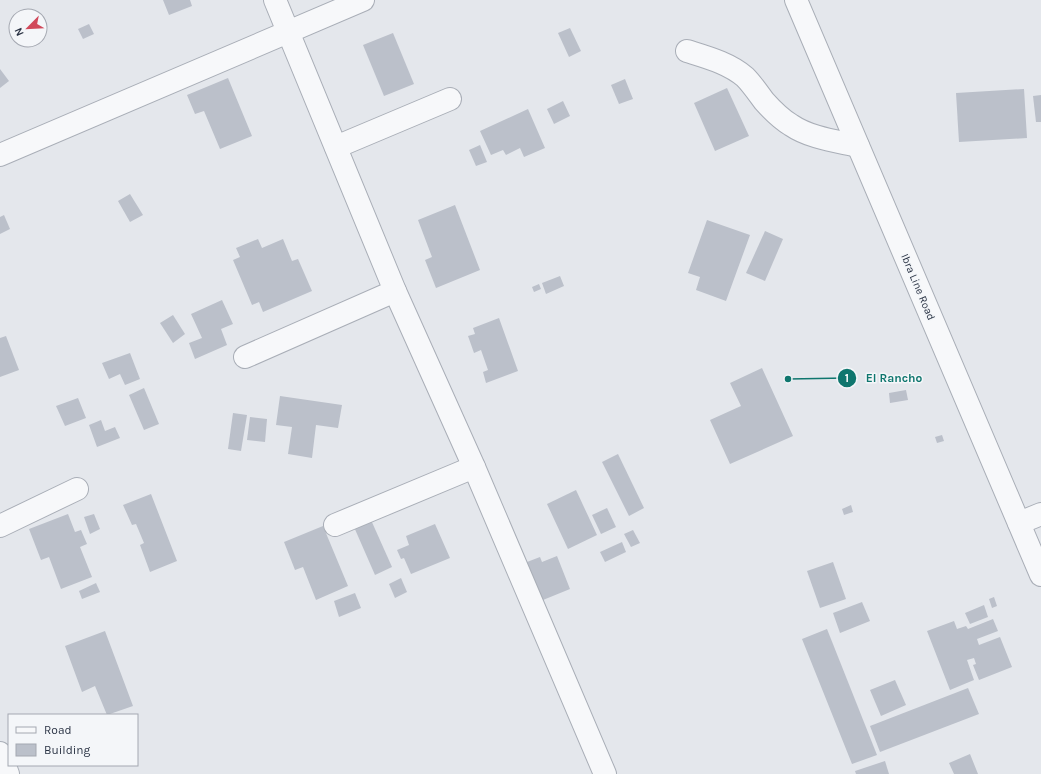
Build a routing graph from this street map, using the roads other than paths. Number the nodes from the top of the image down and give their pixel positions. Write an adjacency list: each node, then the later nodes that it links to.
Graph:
1 (275, 0): 4 (street)
2 (363, 0): 4 (street)
3 (796, 0): 7 (street, Ibra Line Road)
4 (288, 31): 8 (street); 9 (street)
5 (687, 51): 7 (street)
6 (450, 99): 8 (street)
7 (858, 146): 15 (street, Ibra Line Road)
8 (336, 147): 10 (street)
9 (0, 156)
10 (395, 291): 11 (street); 12 (street)
11 (245, 357)
12 (474, 467): 16 (street); 21 (street)
13 (77, 489): 17 (street)
14 (1041, 514): 15 (street)
15 (1019, 523): 18 (street, Ibra Line Road)
16 (335, 525)
17 (0, 526)
18 (1041, 575)
19 (0, 753): 20 (street)
20 (8, 774)
21 (605, 774)

